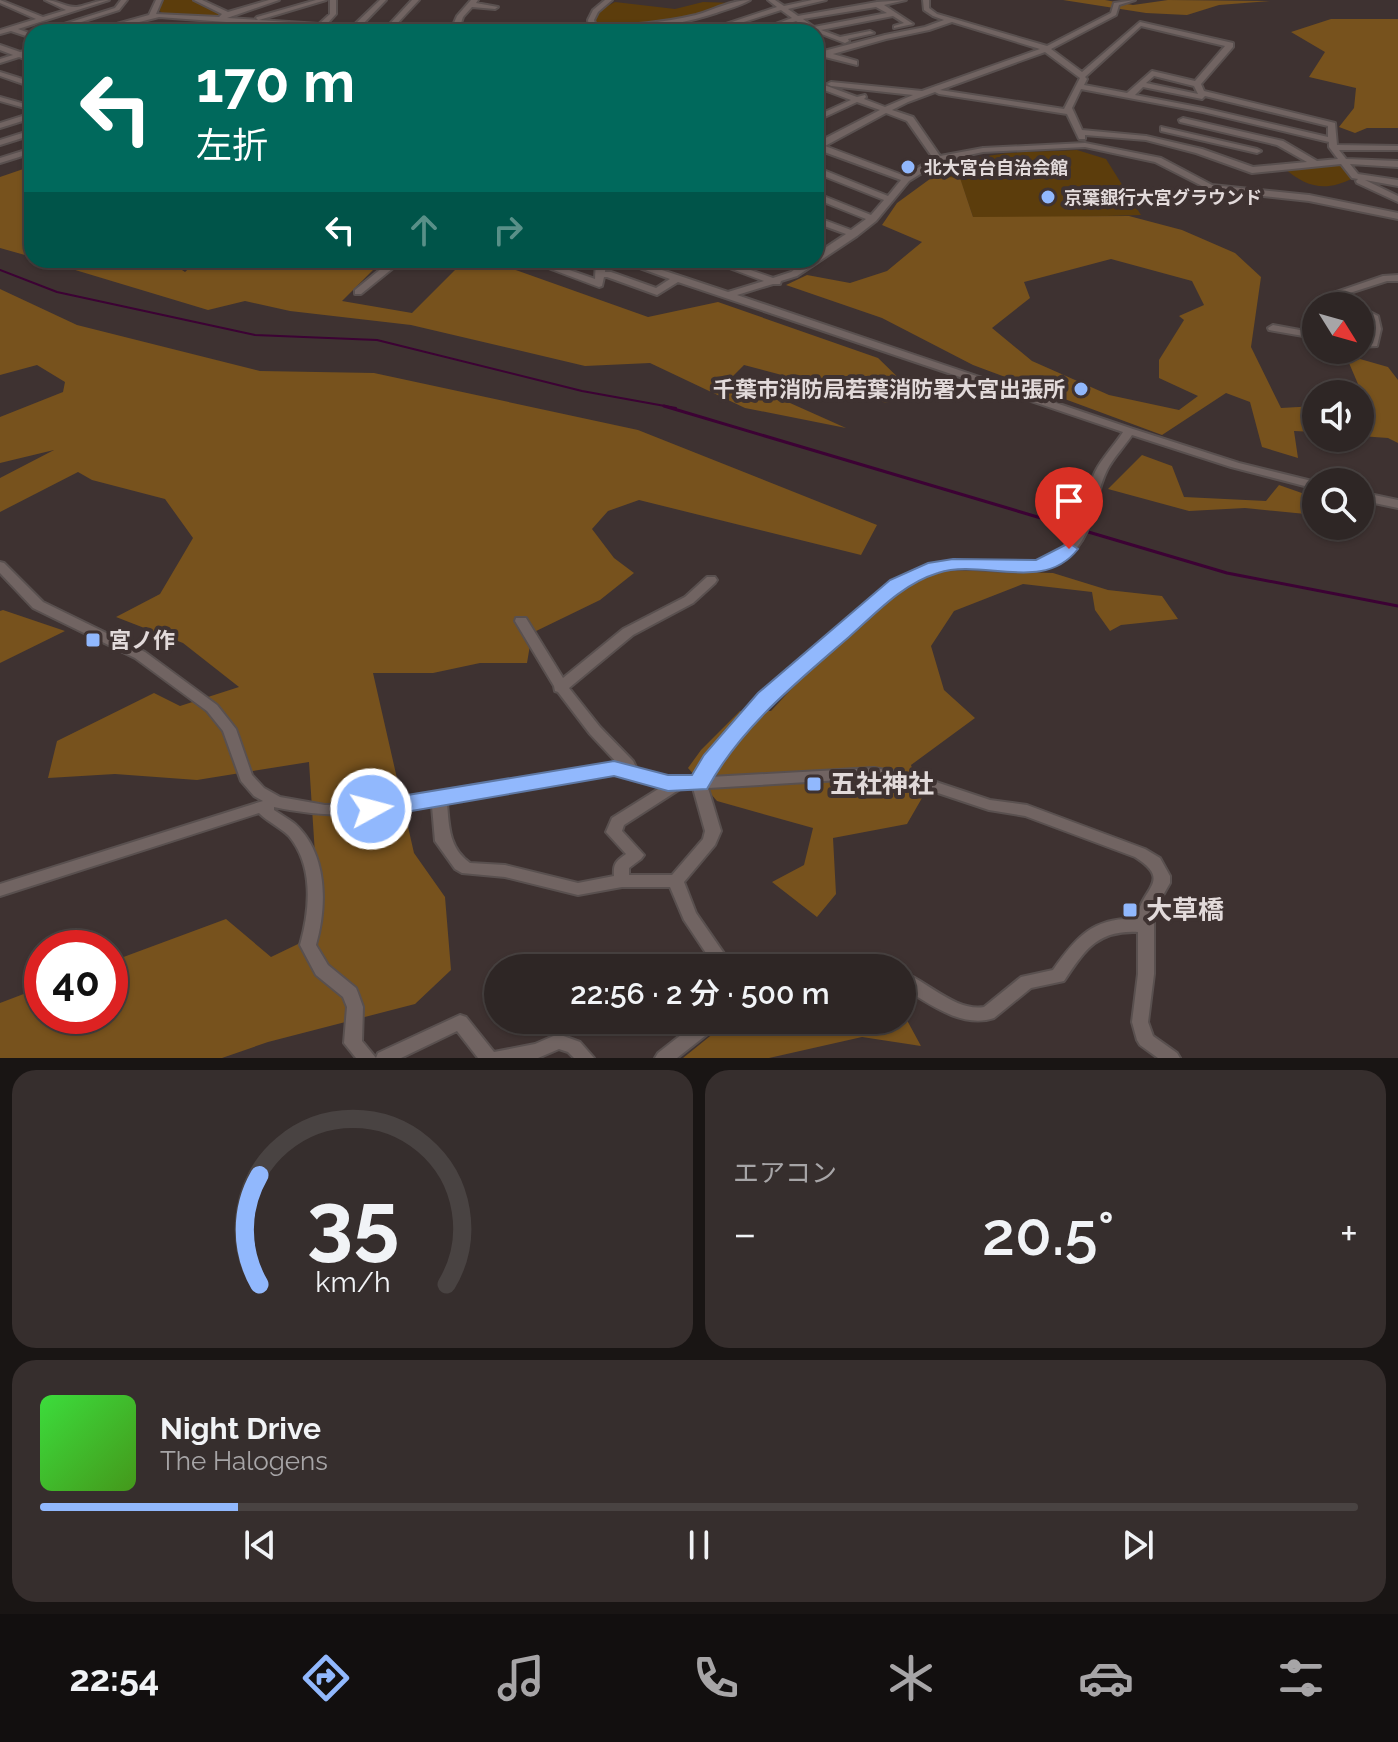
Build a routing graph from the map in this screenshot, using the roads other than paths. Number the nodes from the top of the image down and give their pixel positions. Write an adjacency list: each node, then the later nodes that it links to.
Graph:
1 (106, 0): 26 (street)
2 (124, 0): 30 (street)
3 (159, 0): 29 (street)
4 (197, 0): 31 (street)
5 (242, 0): 22 (street)
6 (276, 0): 22 (street)
7 (323, 0): 25 (street)
8 (333, 0): 46 (street)
9 (415, 0): 27 (street)
10 (609, 0): 50 (street)
11 (747, 0): 37 (street)
12 (771, 0): 24 (street)
13 (823, 0): 24 (street)
14 (903, 0): 20 (street)
15 (926, 0): 35 (street)
16 (1132, 0): 65 (street)
17 (0, 1): 34 (street)
18 (55, 1): 26 (street)
19 (382, 1): 27 (street); 47 (street)
20 (874, 2): 28 (street); 33 (street)
21 (473, 3): 23 (street); 49 (street)
22 (256, 6): 31 (street)
23 (495, 7)
24 (781, 7): 33 (street); 53 (street)
25 (295, 8): 36 (street); 45 (street)
26 (73, 10): 34 (street)
27 (407, 11): 48 (street)
28 (894, 14): 56 (street); 61 (street)
29 (152, 15): 32 (street); 43 (street)
30 (92, 17): 41 (street); 42 (street)
31 (224, 17): 32 (street); 36 (street)
32 (207, 18): 44 (street)
33 (797, 18): 54 (street); 55 (street)
34 (42, 19): 40 (street)
35 (951, 20): 62 (street); 65 (street)
36 (248, 21): 45 (street)
37 (672, 22): 51 (street); 52 (street)
38 (0, 23): 57 (street)
39 (24, 24): 57 (street)
40 (25, 24)
41 (69, 24)
42 (108, 24)
43 (120, 24)
44 (200, 24)
45 (287, 24)
46 (322, 24)
47 (359, 24)
48 (394, 24)
49 (457, 24)
50 (592, 24)
51 (658, 24)
52 (675, 24)
53 (730, 24)
54 (780, 24)
55 (806, 24)
56 (824, 27)
57 (11, 28): 58 (street); 59 (street)
58 (0, 32)
59 (24, 33)
60 (824, 33): 61 (street)
61 (839, 39): 62 (street)
62 (855, 45): 66 (street)
63 (824, 46): 66 (street)
64 (0, 47): 69 (street)
65 (1045, 48): 74 (street); 84 (street)
66 (837, 50): 68 (street)
67 (24, 53): 69 (street)
68 (825, 54): 72 (street)
69 (19, 55): 70 (street); 71 (street)
70 (24, 57)
71 (0, 61)
72 (854, 63)
73 (1, 75): 75 (street)
74 (1082, 76): 77 (street); 80 (street)
75 (24, 82)
76 (1141, 84): 77 (street); 86 (street); 87 (street)
77 (1197, 84): 86 (street)
78 (824, 85): 82 (street)
79 (824, 86): 81 (street)
80 (1081, 87): 87 (street); 93 (street)
81 (829, 88): 83 (street); 89 (street)
82 (879, 88): 85 (street); 89 (street)
83 (824, 90)
84 (934, 92): 85 (street); 93 (street)
85 (922, 93): 91 (street)
86 (1202, 95): 92 (street); 108 (street)
87 (1129, 96): 92 (street)
88 (0, 99): 90 (street)
89 (858, 99): 91 (street); 94 (street)
90 (24, 106)
91 (887, 109): 106 (street); 116 (street)
92 (1203, 110): 97 (street); 99 (street)
93 (1070, 112): 102 (street)
94 (824, 115)
95 (24, 118): 98 (street)
96 (0, 120): 98 (street)
97 (1183, 120): 101 (street); 104 (street)
98 (10, 123): 100 (street)
99 (1262, 124): 104 (street); 108 (street)
100 (0, 126)
101 (1164, 129): 105 (street); 113 (street)
102 (1081, 132): 105 (street); 109 (street)
103 (24, 135): 107 (street)
104 (1250, 136): 110 (street)
105 (1146, 138): 115 (street); 119 (street)
106 (824, 142)
107 (0, 143)
108 (1332, 144): 111 (street); 118 (street)
109 (1085, 145): 115 (street); 116 (street)
110 (1288, 146): 113 (street); 120 (street)
111 (1398, 148)
112 (824, 149): 125 (street)
113 (1257, 151): 119 (street)
114 (24, 153): 117 (street)
115 (1135, 155): 127 (street)
116 (938, 159): 125 (street)
117 (0, 161)
118 (1344, 161): 120 (street); 121 (street); 124 (street)
119 (1233, 162): 122 (street)
120 (1316, 164): 122 (street)
121 (1398, 164)
122 (1252, 170): 127 (street)
123 (824, 173): 129 (street)
124 (1355, 176): 126 (street); 130 (street)
125 (906, 179): 129 (street)
126 (1398, 183)
127 (1261, 193): 131 (street)
128 (824, 199): 132 (street)
129 (888, 199): 132 (street)
130 (1398, 199)
131 (1398, 216)
132 (873, 219): 134 (street)
133 (824, 223): 134 (street)
134 (854, 234): 136 (street)
135 (824, 246): 136 (street)
136 (833, 249): 137 (street)
137 (824, 255)
138 (388, 268): 148 (street)
139 (554, 268): 144 (street)
140 (601, 268): 144 (street)
141 (647, 268): 145 (street)
142 (736, 268): 147 (street)
143 (805, 268): 147 (street)
144 (601, 275): 145 (street)
145 (677, 278): 150 (street)
146 (1398, 278): 149 (street)
147 (777, 282): 150 (street)
148 (358, 292)
149 (1343, 292)
150 (726, 296): 153 (street)
151 (1273, 328): 152 (street)
152 (1302, 333)
153 (1129, 431): 154 (street); 162 (street)
154 (1302, 482)
155 (1374, 499): 156 (street)
156 (1398, 504)
157 (0, 566): 165 (street)
158 (711, 580): 160 (street)
159 (521, 621): 160 (street)
160 (560, 688): 161 (street)
161 (630, 771): 163 (street); 164 (street)
162 (699, 783): 163 (street); 167 (street); 169 (street)
163 (677, 784): 166 (street)
164 (439, 800): 165 (street); 166 (street)
165 (269, 805): 168 (street); 173 (street)
166 (622, 881): 167 (street)
167 (676, 881): 170 (street)
168 (0, 890)
169 (1144, 926): 171 (street); 179 (street)
170 (715, 954)
171 (916, 988)
172 (695, 1034): 178 (street)
173 (367, 1058)
174 (384, 1058): 175 (street)
175 (488, 1058)
176 (498, 1058): 177 (street)
177 (585, 1058)
178 (664, 1058)
179 (1171, 1058)

